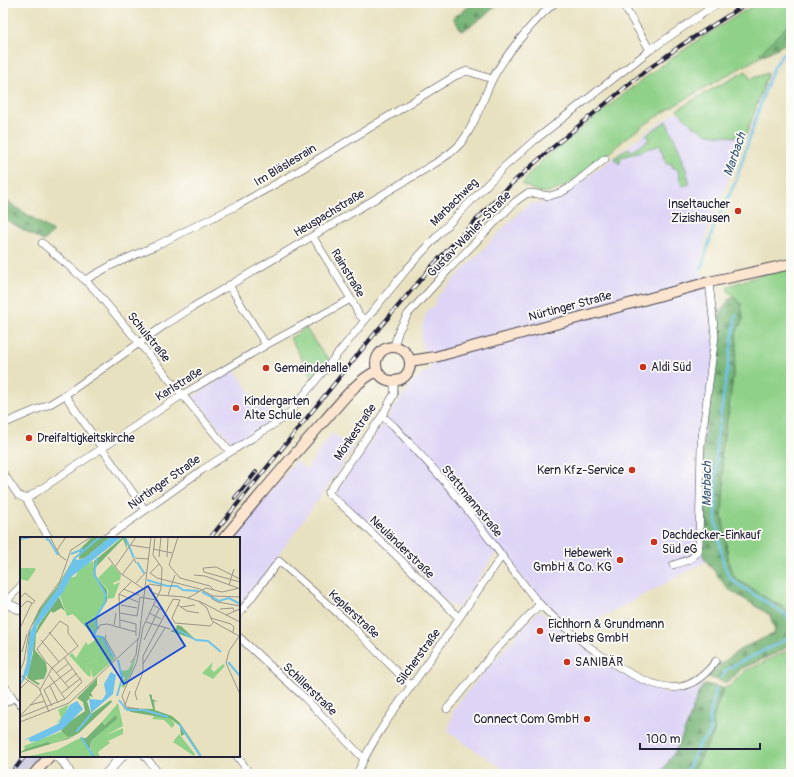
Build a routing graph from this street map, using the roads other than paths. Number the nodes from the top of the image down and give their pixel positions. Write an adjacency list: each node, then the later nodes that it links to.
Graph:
1 (555, 3): 5 (street, Heuspachstraße)
2 (718, 3): 4 (street, Marbachweg)
3 (624, 6): 4 (street)
4 (650, 50): 14 (street, Marbachweg)
5 (492, 80): 7 (street, Heuspachstraße); 10 (street, Im Bläslesrain)
6 (605, 159): 17 (street, Gustav-Wahler-Straße)
7 (312, 237): 12 (street, Heuspachstraße); 13 (street, Rainstraße)
8 (42, 244): 10 (street, Schulstraße)
9 (791, 264): 11 (main road, Nürtinger Straße)
10 (86, 280): 15 (street, Schulstraße)
11 (709, 282): 18 (main road, Nürtinger Straße); 36 (street)
12 (229, 285): 15 (street, Heuspachstraße); 16 (street)
13 (351, 299): 14 (street, Rainstraße); 16 (street, Karlstraße)
14 (365, 320): 26 (street, Marbachweg)
15 (140, 343): 21 (street, Heuspachstraße); 22 (street, Schulstraße)
16 (266, 345): 22 (street, Karlstraße)
17 (394, 346): 18 (main road); 19 (main road)
18 (410, 361): 20 (main road)
19 (377, 371): 20 (main road); 34 (main road)
20 (394, 381): 23 (street, Mörikestraße)
21 (65, 395): 24 (street, Heuspachstraße); 25 (street)
22 (182, 395): 25 (street, Karlstraße); 27 (street, Schulstraße)
23 (382, 416): 29 (street, Mörikestraße); 35 (street, Stattmannstraße)
24 (3, 424)
25 (103, 448): 30 (street, Karlstraße); 31 (street)
26 (238, 448): 27 (street, Nürtinger Straße)
27 (230, 452): 31 (street, Nürtinger Straße)
28 (3, 473): 30 (street)
29 (328, 493): 42 (street, Neuländerstraße)
30 (26, 498): 32 (street)
31 (145, 510): 33 (street, Nürtinger Straße)
32 (48, 537)
33 (107, 537)
34 (225, 537)
35 (502, 556): 39 (street, Stattmannstraße); 42 (street, Silcherstraße)
36 (673, 565)
37 (20, 587): 38 (street)
38 (6, 603): 40 (street)
39 (540, 604): 44 (street, Stattmannstraße); 50 (street)
40 (20, 610)
41 (240, 613): 46 (street, Keplerstraße)
42 (459, 618): 46 (street, Silcherstraße)
43 (240, 638): 56 (street, Schillerstraße)
44 (716, 661)
45 (3, 684): 47 (street)
46 (411, 686): 56 (street, Silcherstraße)
47 (13, 698): 48 (street); 49 (street)
48 (3, 704)
49 (20, 704)
50 (447, 709)
51 (49, 757): 57 (main road)
52 (57, 757): 58 (street)
53 (121, 757): 59 (street)
54 (146, 757): 60 (street)
55 (238, 757): 61 (street)
56 (364, 759): 62 (street, Silcherstraße)
57 (34, 774)
58 (70, 774)
59 (106, 774)
60 (159, 774)
61 (250, 774)
62 (357, 774)

